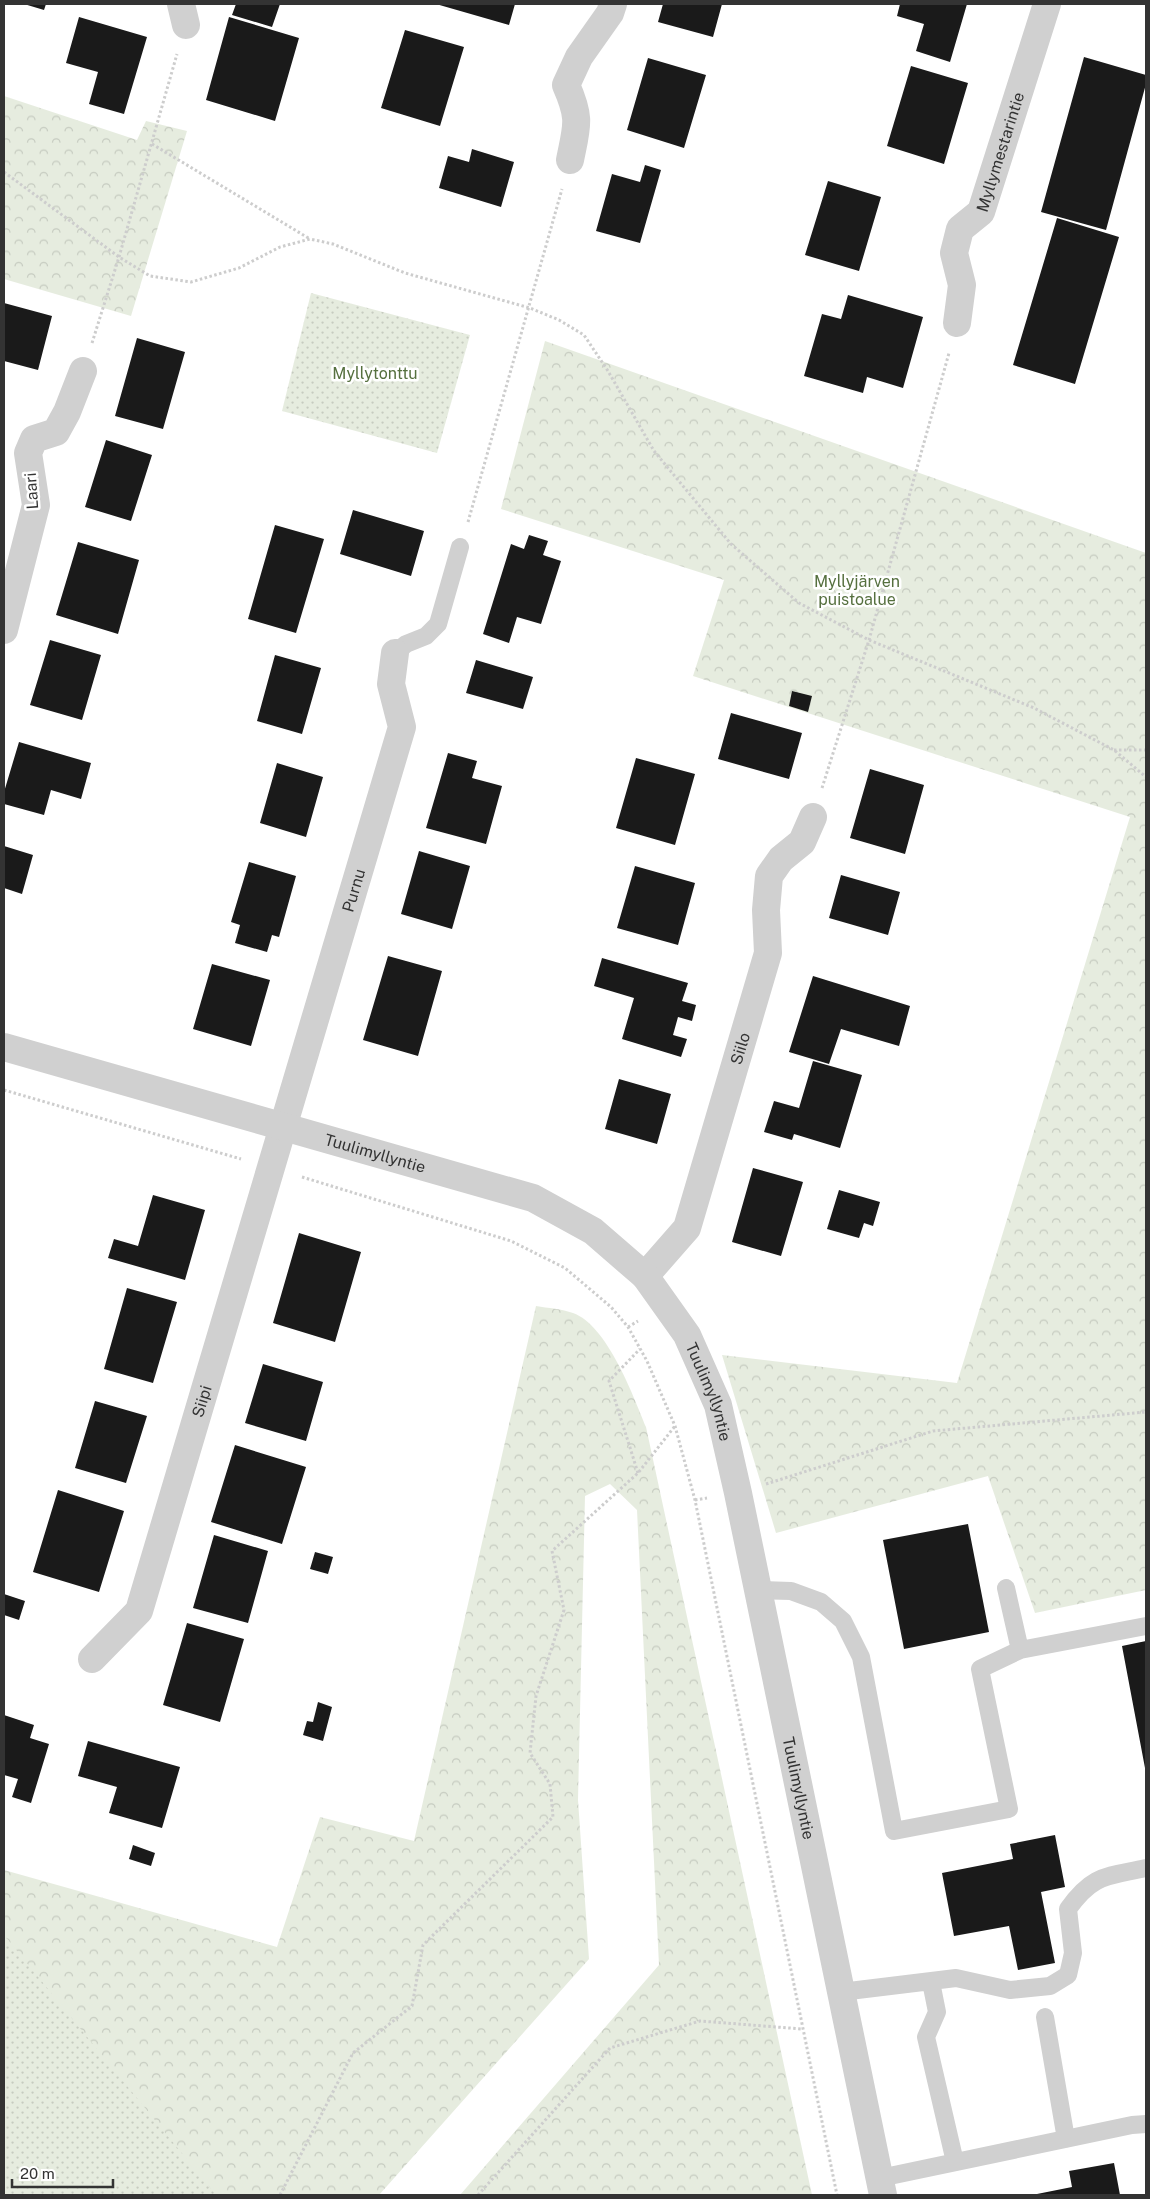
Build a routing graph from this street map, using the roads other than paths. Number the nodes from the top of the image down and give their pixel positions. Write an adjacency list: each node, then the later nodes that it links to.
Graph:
1 (613, 4): 3 (street)
2 (1048, 4): 4 (street, Myllymestarintie)
3 (570, 160)
4 (957, 323)
5 (84, 371): 7 (street, Laari)
6 (460, 547): 8 (lane)
7 (4, 630)
8 (395, 654): 11 (street, Purnu)
9 (813, 817): 12 (street, Siilo)
10 (4, 1047): 11 (street, Tuulimyllyntie)
11 (284, 1127): 12 (street, Tuulimyllyntie); 17 (street, Siipi)
12 (644, 1276): 14 (street, Tuulimyllyntie)
13 (1006, 1588): 16 (lane)
14 (758, 1590): 16 (lane); 20 (street, Tuulimyllyntie)
15 (1146, 1626): 16 (lane)
16 (1020, 1650)
17 (92, 1659)
18 (1146, 1868): 19 (lane)
19 (931, 1982): 20 (lane); 24 (lane)
20 (841, 1992): 25 (street, Tuulimyllyntie)
21 (1045, 2017): 23 (lane)
22 (1146, 2124): 23 (lane)
23 (1066, 2139): 24 (lane)
24 (954, 2162): 25 (lane)
25 (881, 2187)

